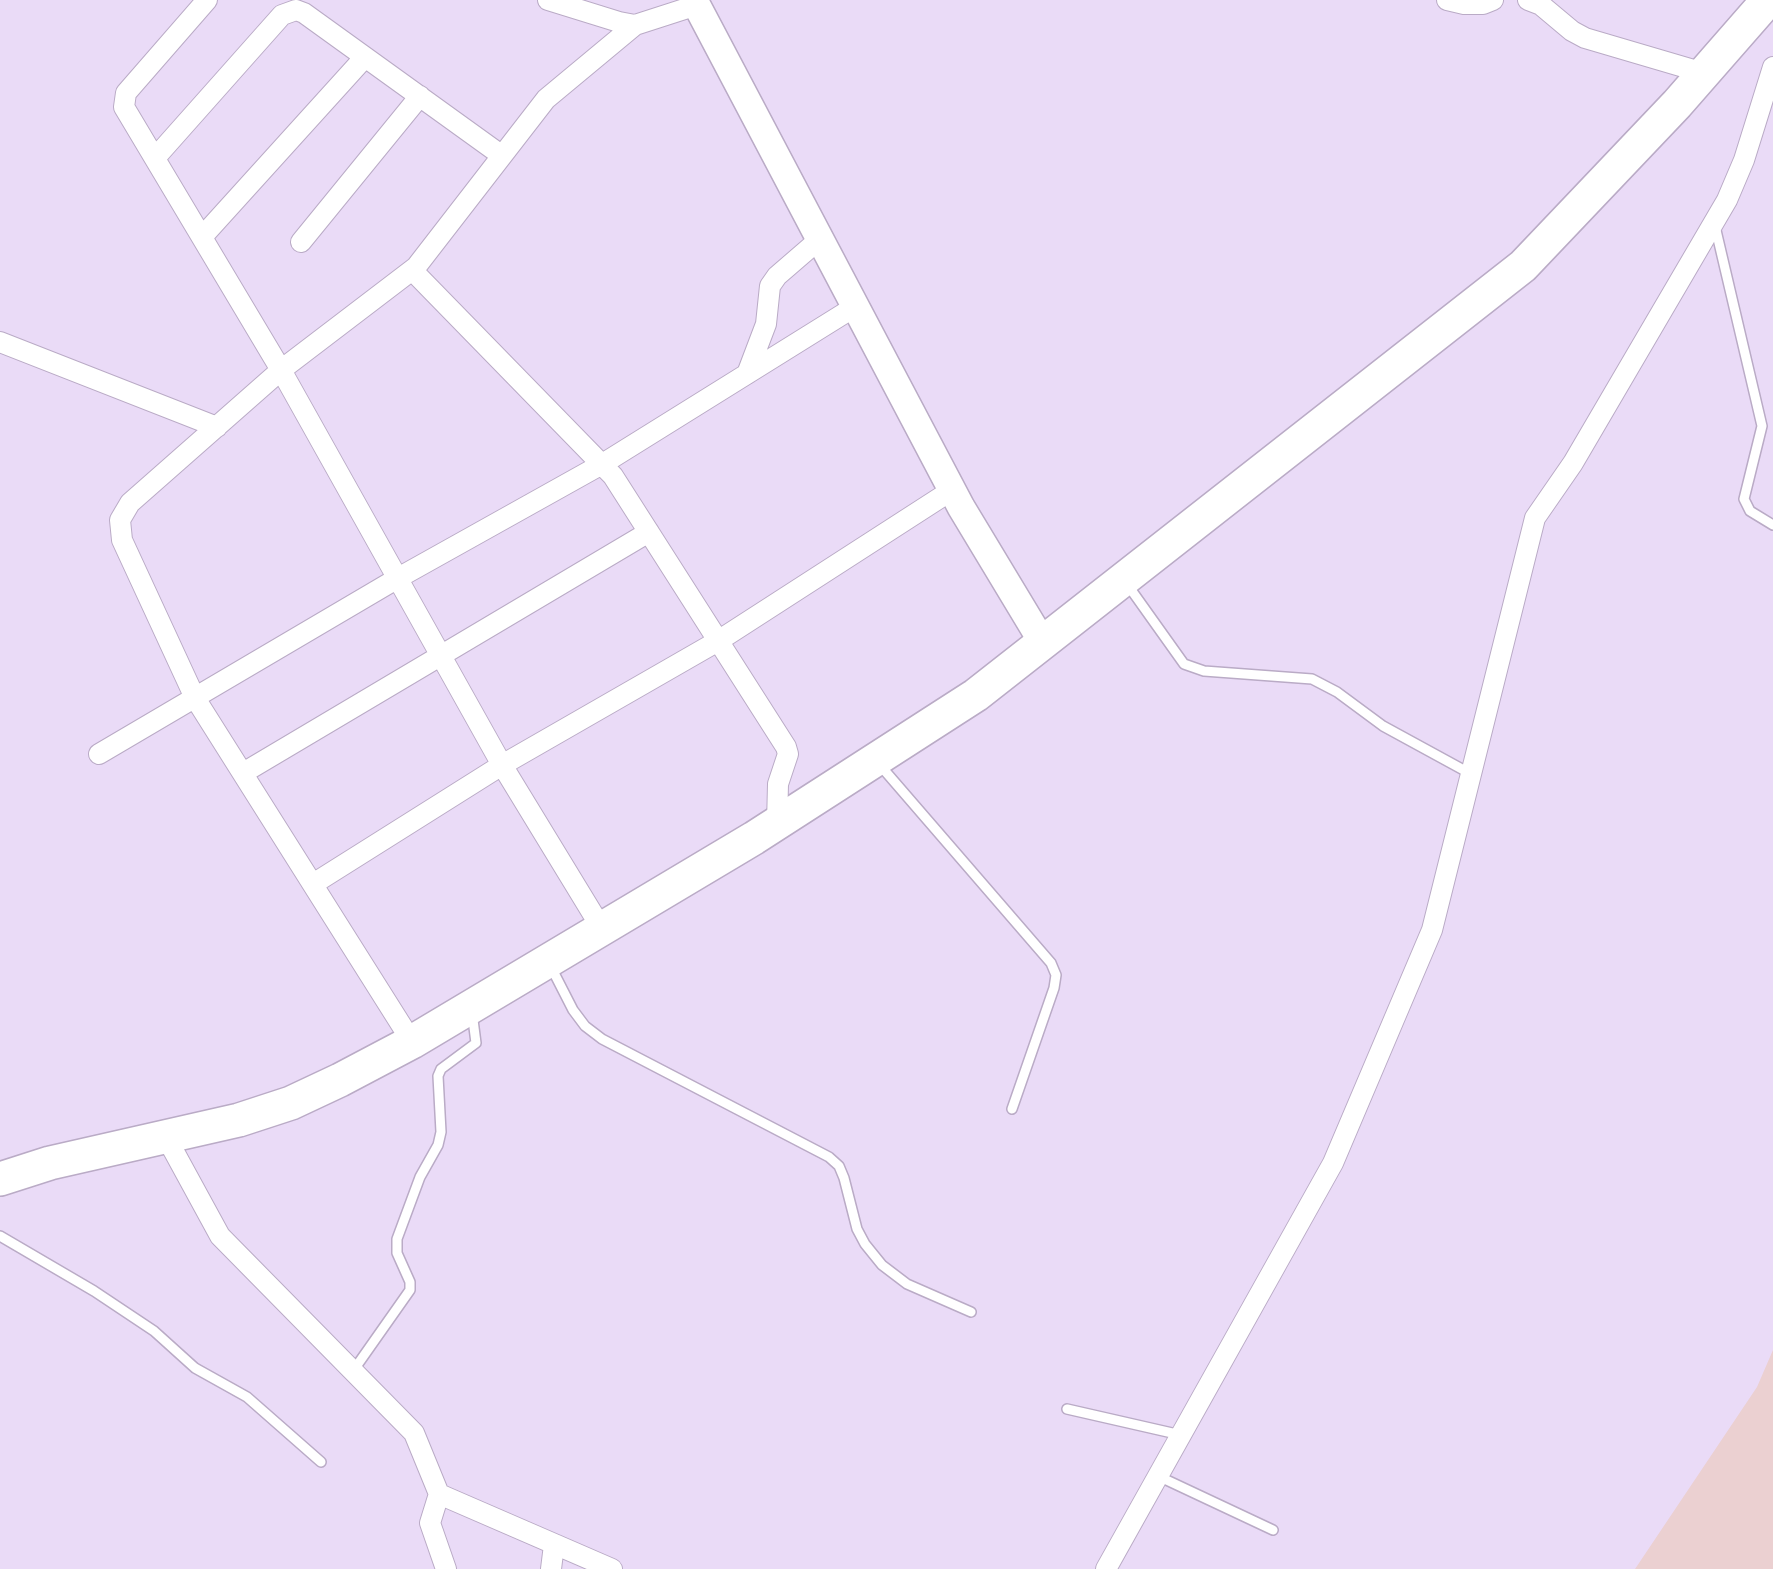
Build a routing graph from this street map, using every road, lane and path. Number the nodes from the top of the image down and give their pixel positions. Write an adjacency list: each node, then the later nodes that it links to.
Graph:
1 (207, 0): 14 (street)
2 (548, 0): 8 (street)
3 (1447, 0): 4 (street)
4 (1493, 0)
5 (1528, 0): 11 (street)
6 (1768, 0): 11 (highway)
7 (695, 2): 8 (street); 17 (street)
8 (635, 25): 13 (street)
9 (365, 57): 12 (street); 14 (street); 16 (street)
10 (1773, 67): 15 (street)
11 (1704, 73): 30 (highway)
12 (420, 96): 13 (street); 18 (street)
13 (501, 155): 19 (street)
14 (155, 158): 16 (street)
15 (1714, 222): 27 (lane); 39 (street)
16 (202, 237): 22 (street)
17 (821, 238): 20 (street); 23 (street)
18 (301, 242)
19 (412, 270): 22 (street); 25 (street)
20 (856, 306): 23 (street); 26 (street)
21 (0, 342): 24 (street)
22 (281, 370): 24 (street); 29 (street)
23 (747, 374): 25 (street)
24 (217, 427): 34 (street)
25 (604, 464): 28 (street); 29 (street)
26 (952, 490): 31 (street); 32 (street)
27 (1773, 525)
28 (649, 532): 31 (street); 33 (street)
29 (398, 578): 33 (street); 34 (street)
30 (1124, 578): 32 (highway); 39 (lane)
31 (718, 641): 37 (street); 40 (street)
32 (1043, 643): 36 (highway)
33 (441, 655): 37 (street); 38 (street)
34 (195, 698): 35 (street); 38 (street)
35 (99, 754)
36 (876, 760): 40 (highway); 46 (lane)
37 (502, 765): 41 (street); 42 (street)
38 (243, 773): 41 (street)
39 (1472, 774): 53 (street)
40 (777, 824): 42 (highway)
41 (313, 884): 45 (street)
42 (602, 929): 43 (highway)
43 (548, 961): 44 (highway); 50 (lane)
44 (471, 1007): 45 (highway); 51 (lane)
45 (412, 1042): 47 (highway)
46 (1012, 1109)
47 (166, 1137): 48 (highway); 51 (street)
48 (0, 1179)
49 (0, 1236): 54 (lane)
50 (971, 1312)
51 (353, 1371): 56 (street)
52 (1066, 1408): 53 (lane)
53 (1181, 1434): 55 (street)
54 (321, 1462)
55 (1158, 1476): 57 (lane); 62 (street)
56 (439, 1494): 58 (street); 59 (street)
57 (1272, 1530)
58 (554, 1545): 60 (street); 61 (street)
59 (446, 1569)
60 (551, 1569)
61 (612, 1569)
62 (1106, 1569)

